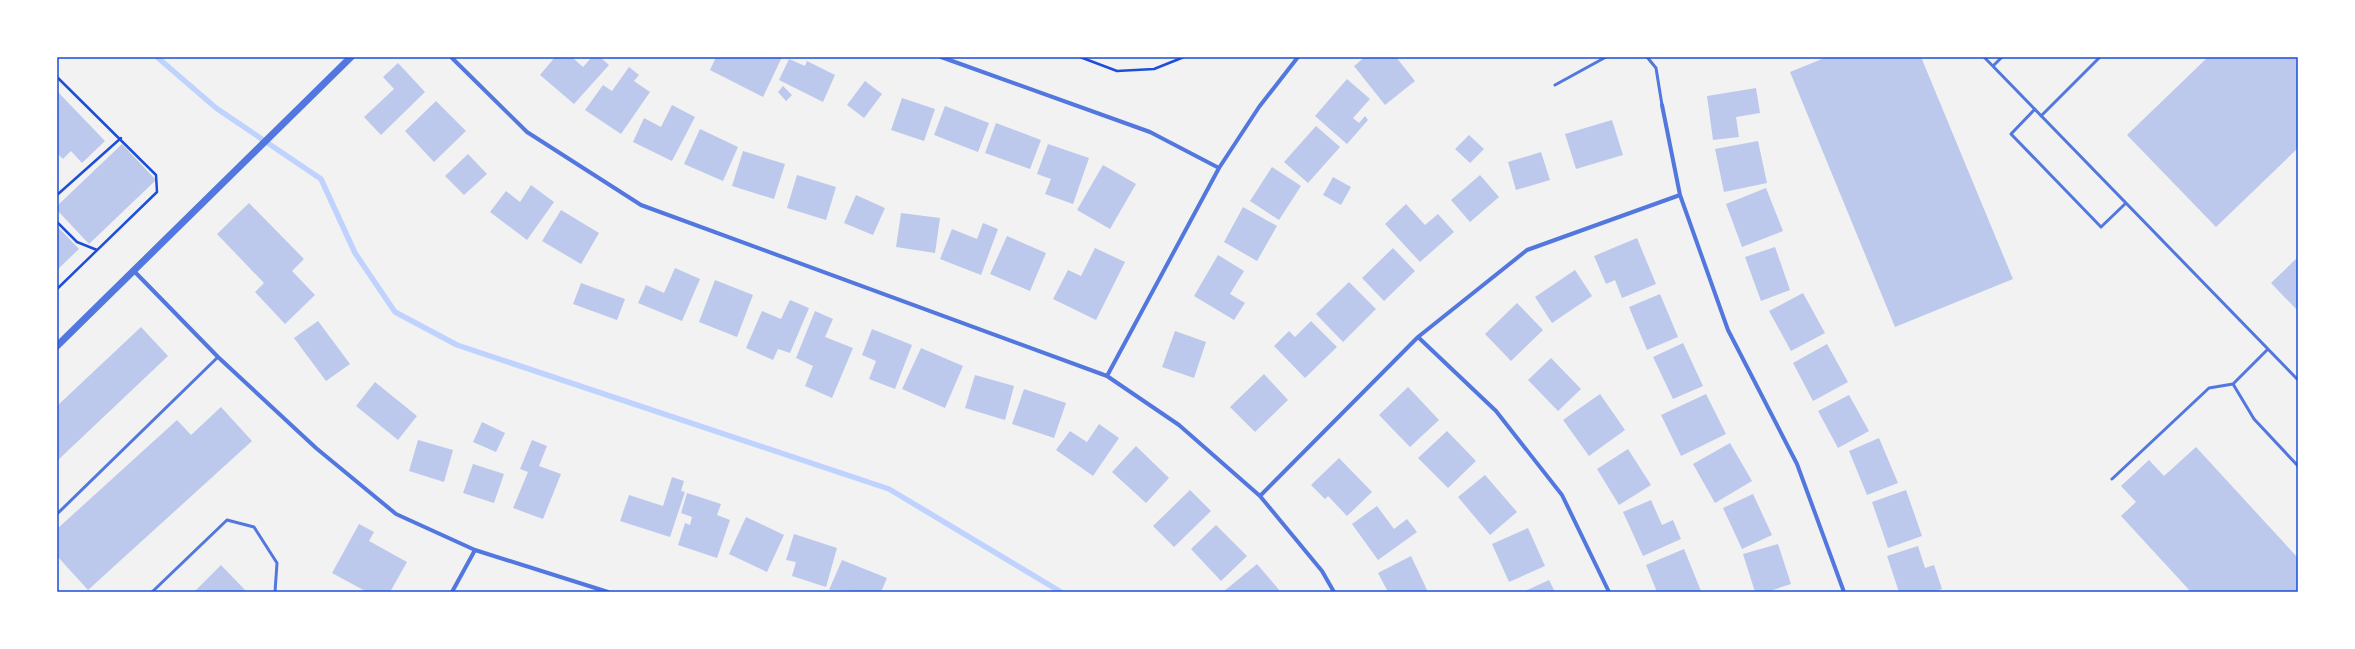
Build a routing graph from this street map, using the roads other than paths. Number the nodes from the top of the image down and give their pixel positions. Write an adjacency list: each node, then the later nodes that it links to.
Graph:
1 (351, 57): 18 (street)
2 (451, 57): 23 (street)
3 (941, 57): 15 (street)
4 (1298, 57): 15 (street)
5 (1606, 57): 11 (lane)
6 (1647, 57): 12 (lane)
7 (1984, 57): 10 (lane)
8 (2002, 57): 10 (lane)
9 (2100, 57): 14 (lane)
10 (1993, 66): 13 (lane)
11 (1555, 85)
12 (1662, 104): 16 (street)
13 (2035, 110): 14 (lane); 17 (lane)
14 (2042, 116): 17 (lane)
15 (1218, 168): 23 (street)
16 (1680, 194): 19 (street); 37 (street)
17 (2126, 203): 21 (lane)
18 (133, 270): 20 (street); 22 (street)
19 (1418, 337): 28 (street); 36 (street)
20 (57, 346)
21 (2268, 349): 24 (lane); 25 (lane)
22 (218, 357): 29 (lane); 30 (street)
23 (1107, 376): 28 (street)
24 (2298, 380)
25 (2233, 384): 26 (lane); 27 (lane)
26 (2298, 466)
27 (2112, 479)
28 (1260, 496): 35 (street)
29 (57, 514)
30 (475, 550): 33 (street); 34 (street)
31 (152, 592): 32 (lane)
32 (275, 592)
33 (452, 592)
34 (608, 592)
35 (1334, 592)
36 (1609, 592)
37 (1844, 592)

